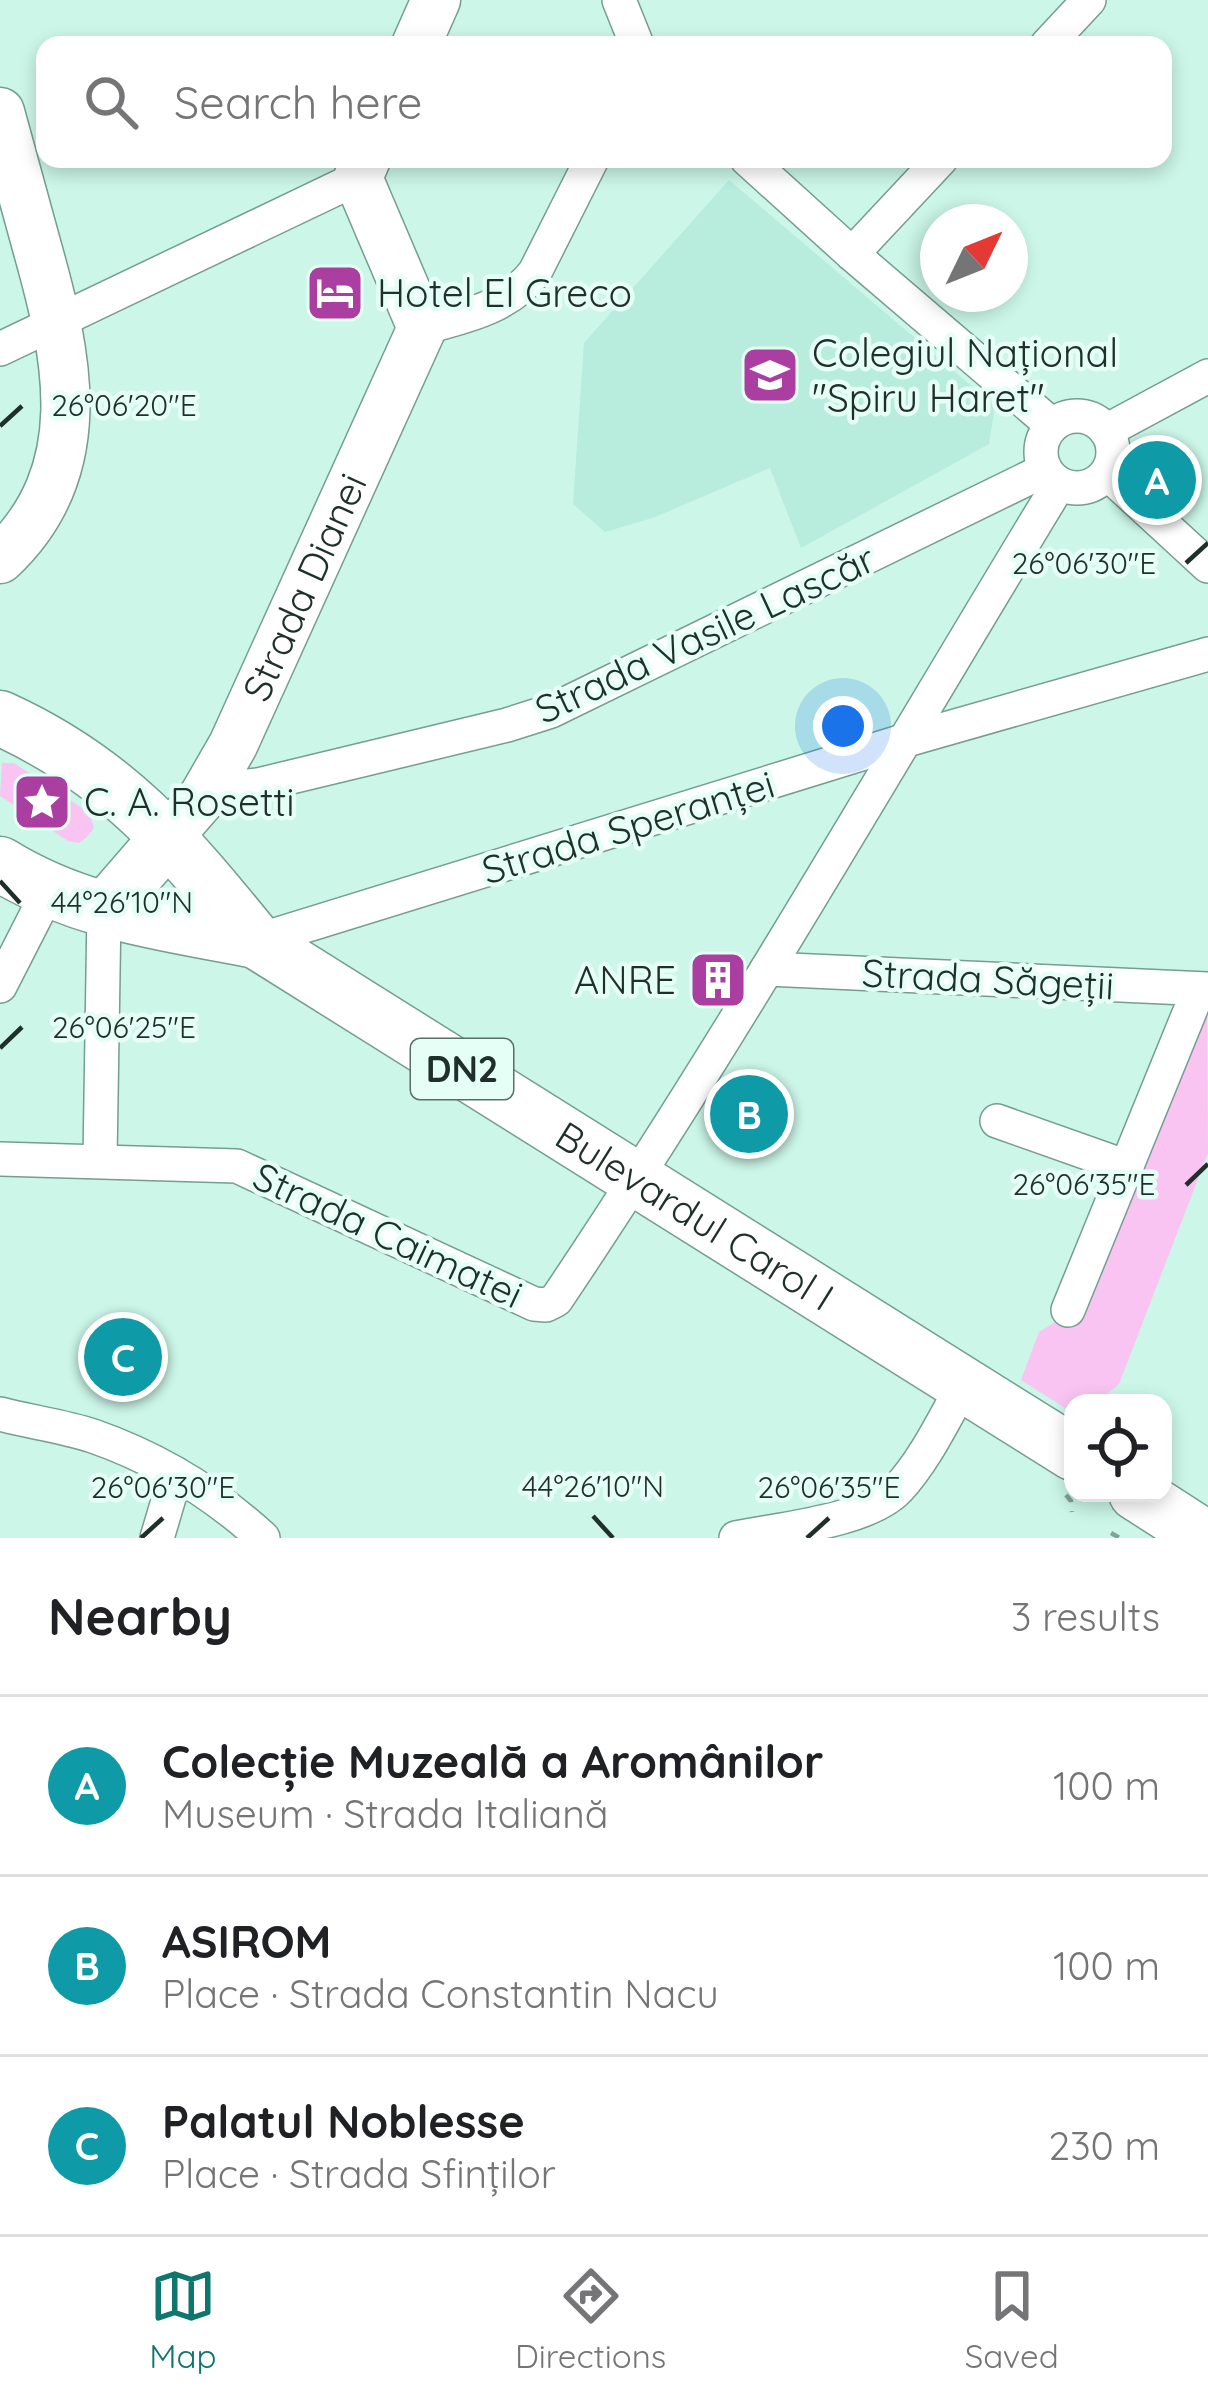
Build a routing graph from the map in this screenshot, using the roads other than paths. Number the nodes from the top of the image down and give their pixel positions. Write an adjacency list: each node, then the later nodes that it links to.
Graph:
1 (436, 0): 4 (street)
2 (619, 0): 5 (street)
3 (1089, 0): 6 (street)
4 (420, 36)
5 (633, 36)
6 (1055, 36)
7 (0, 112): 13 (street)
8 (362, 168): 13 (street); 14 (street)
9 (587, 168): 14 (street)
10 (757, 168): 12 (street)
11 (932, 168): 12 (street)
12 (852, 254): 17 (street)
13 (58, 322): 15 (street); 21 (street)
14 (422, 328): 27 (street, Strada Dianei)
15 (0, 349)
16 (1208, 376): 18 (street)
17 (1052, 425): 18 (street); 20 (street)
18 (1106, 430): 19 (street)
19 (1106, 473): 20 (street); 22 (street)
20 (1052, 477): 26 (street, Strada Caimatei); 27 (street, Strada Vasile Lascăr)
21 (11, 549): 23 (street)
22 (1208, 566)
23 (0, 596)
24 (1208, 654): 26 (street, Strada Speranței)
25 (0, 718): 28 (main road, DN2)
26 (903, 740): 32 (street, Strada Speranței); 33 (street, Strada Caimatei)
27 (211, 785): 28 (street, Strada Dianei)
28 (169, 836): 31 (main road); 32 (main road, DN2)
29 (0, 864): 30 (main road, DN2)
30 (48, 892): 31 (main road, DN2); 34 (street)
31 (104, 911): 32 (main road, DN2); 38 (street)
32 (256, 941): 40 (main road, Bulevardul Carol I / DN2)
33 (767, 970): 35 (street, Strada Săgeții); 40 (street, Strada Caimatei)
34 (0, 986)
35 (1203, 989): 39 (street)
36 (997, 1121): 39 (street)
37 (0, 1159): 38 (street, Strada Caimatei)
38 (100, 1160): 40 (street, Strada Caimatei)
39 (1127, 1167): 41 (street)
40 (637, 1178): 42 (main road, Bulevardul Carol I / DN2)
41 (1068, 1310)
42 (954, 1402): 44 (main road, Bulevardul Carol I / DN2); 49 (street)
43 (0, 1414): 45 (street)
44 (1064, 1449)
45 (176, 1474): 47 (street); 48 (street)
46 (1124, 1513): 50 (main road)
47 (157, 1538)
48 (263, 1538)
49 (736, 1538)
50 (1206, 1538)

